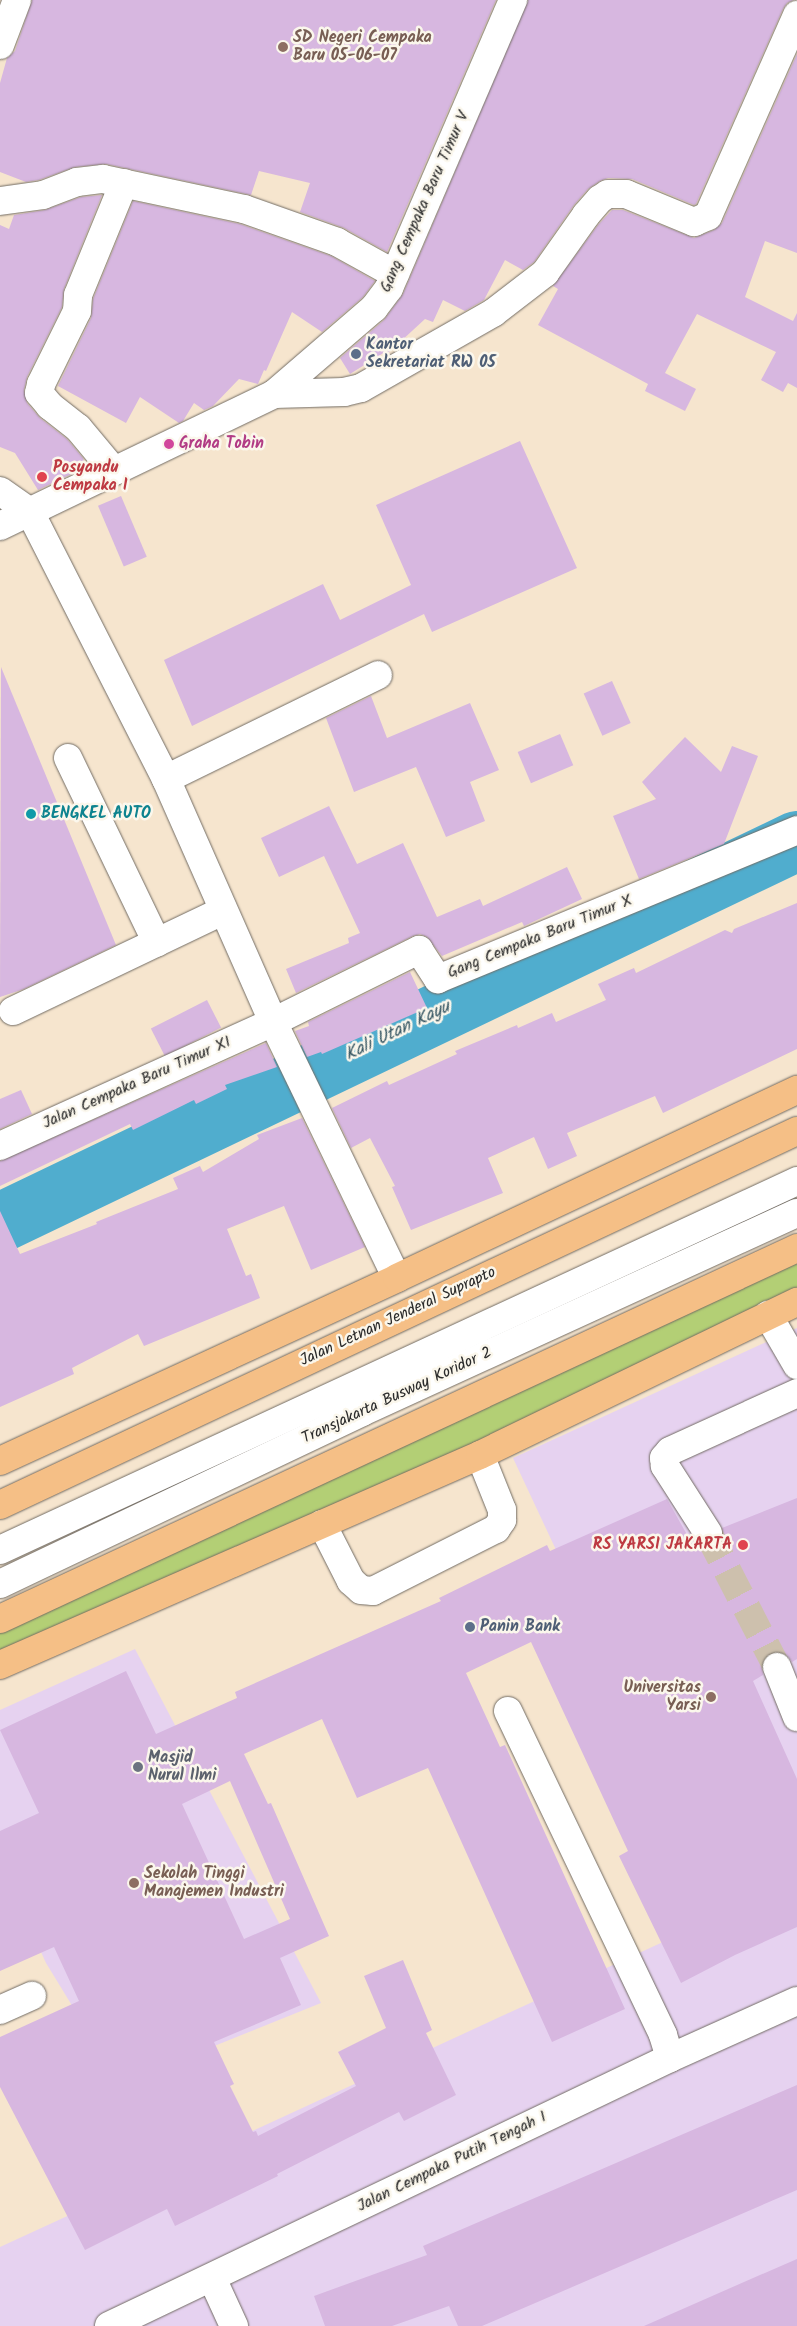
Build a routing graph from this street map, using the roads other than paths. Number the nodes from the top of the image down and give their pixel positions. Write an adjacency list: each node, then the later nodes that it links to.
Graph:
1 (18, 0): 4 (street)
2 (513, 0): 7 (street, Gang Cempaka Baru Timur V)
3 (797, 15): 8 (street)
4 (0, 45)
5 (124, 183): 6 (street); 7 (street); 9 (street)
6 (0, 201)
7 (395, 274): 8 (street, Gang Cempaka Baru Timur V)
8 (274, 394): 9 (street)
9 (114, 471): 11 (street)
10 (0, 491): 11 (street)
11 (30, 512): 12 (street); 15 (street)
12 (0, 526)
13 (378, 675): 15 (street)
14 (68, 758): 18 (street)
15 (166, 779): 17 (street)
16 (797, 830): 20 (street, Gang Cempaka Baru Timur X)
17 (223, 910): 18 (street); 20 (street)
18 (157, 943): 19 (street)
19 (13, 1011)
20 (273, 1022): 23 (street, Jalan Cempaka Baru Timur XI); 27 (street)
21 (797, 1090): 27 (main road)
22 (797, 1131): 34 (main road, Jalan Letnan Jenderal Suprapto)
23 (0, 1146)
24 (797, 1181): 37 (street, Transjakarta Busway Koridor 2)
25 (797, 1213): 38 (street, Transjakarta Busway Koridor 2)
26 (797, 1248): 39 (main road)
27 (397, 1278): 33 (main road)
28 (797, 1302): 29 (main road)
29 (768, 1315): 30 (street); 32 (main road)
30 (797, 1365)
31 (797, 1393): 36 (street)
32 (480, 1455): 35 (main road); 35 (street)
33 (0, 1461)
34 (0, 1505)
35 (322, 1524): 40 (main road)
36 (708, 1533)
37 (0, 1550)
38 (0, 1584)
39 (0, 1619)
40 (0, 1665)
41 (777, 1667): 43 (street)
42 (508, 1711): 47 (street)
43 (797, 1717)
44 (32, 1996): 46 (street)
45 (797, 2000): 47 (street, Jalan Cempaka Putih Tengah I)
46 (0, 2010)
47 (670, 2058): 48 (street, Jalan Cempaka Putih Tengah I)
48 (212, 2278): 49 (street, Jalan Cempaka Putih Tengah I); 50 (street)
49 (109, 2326)
50 (234, 2326)

